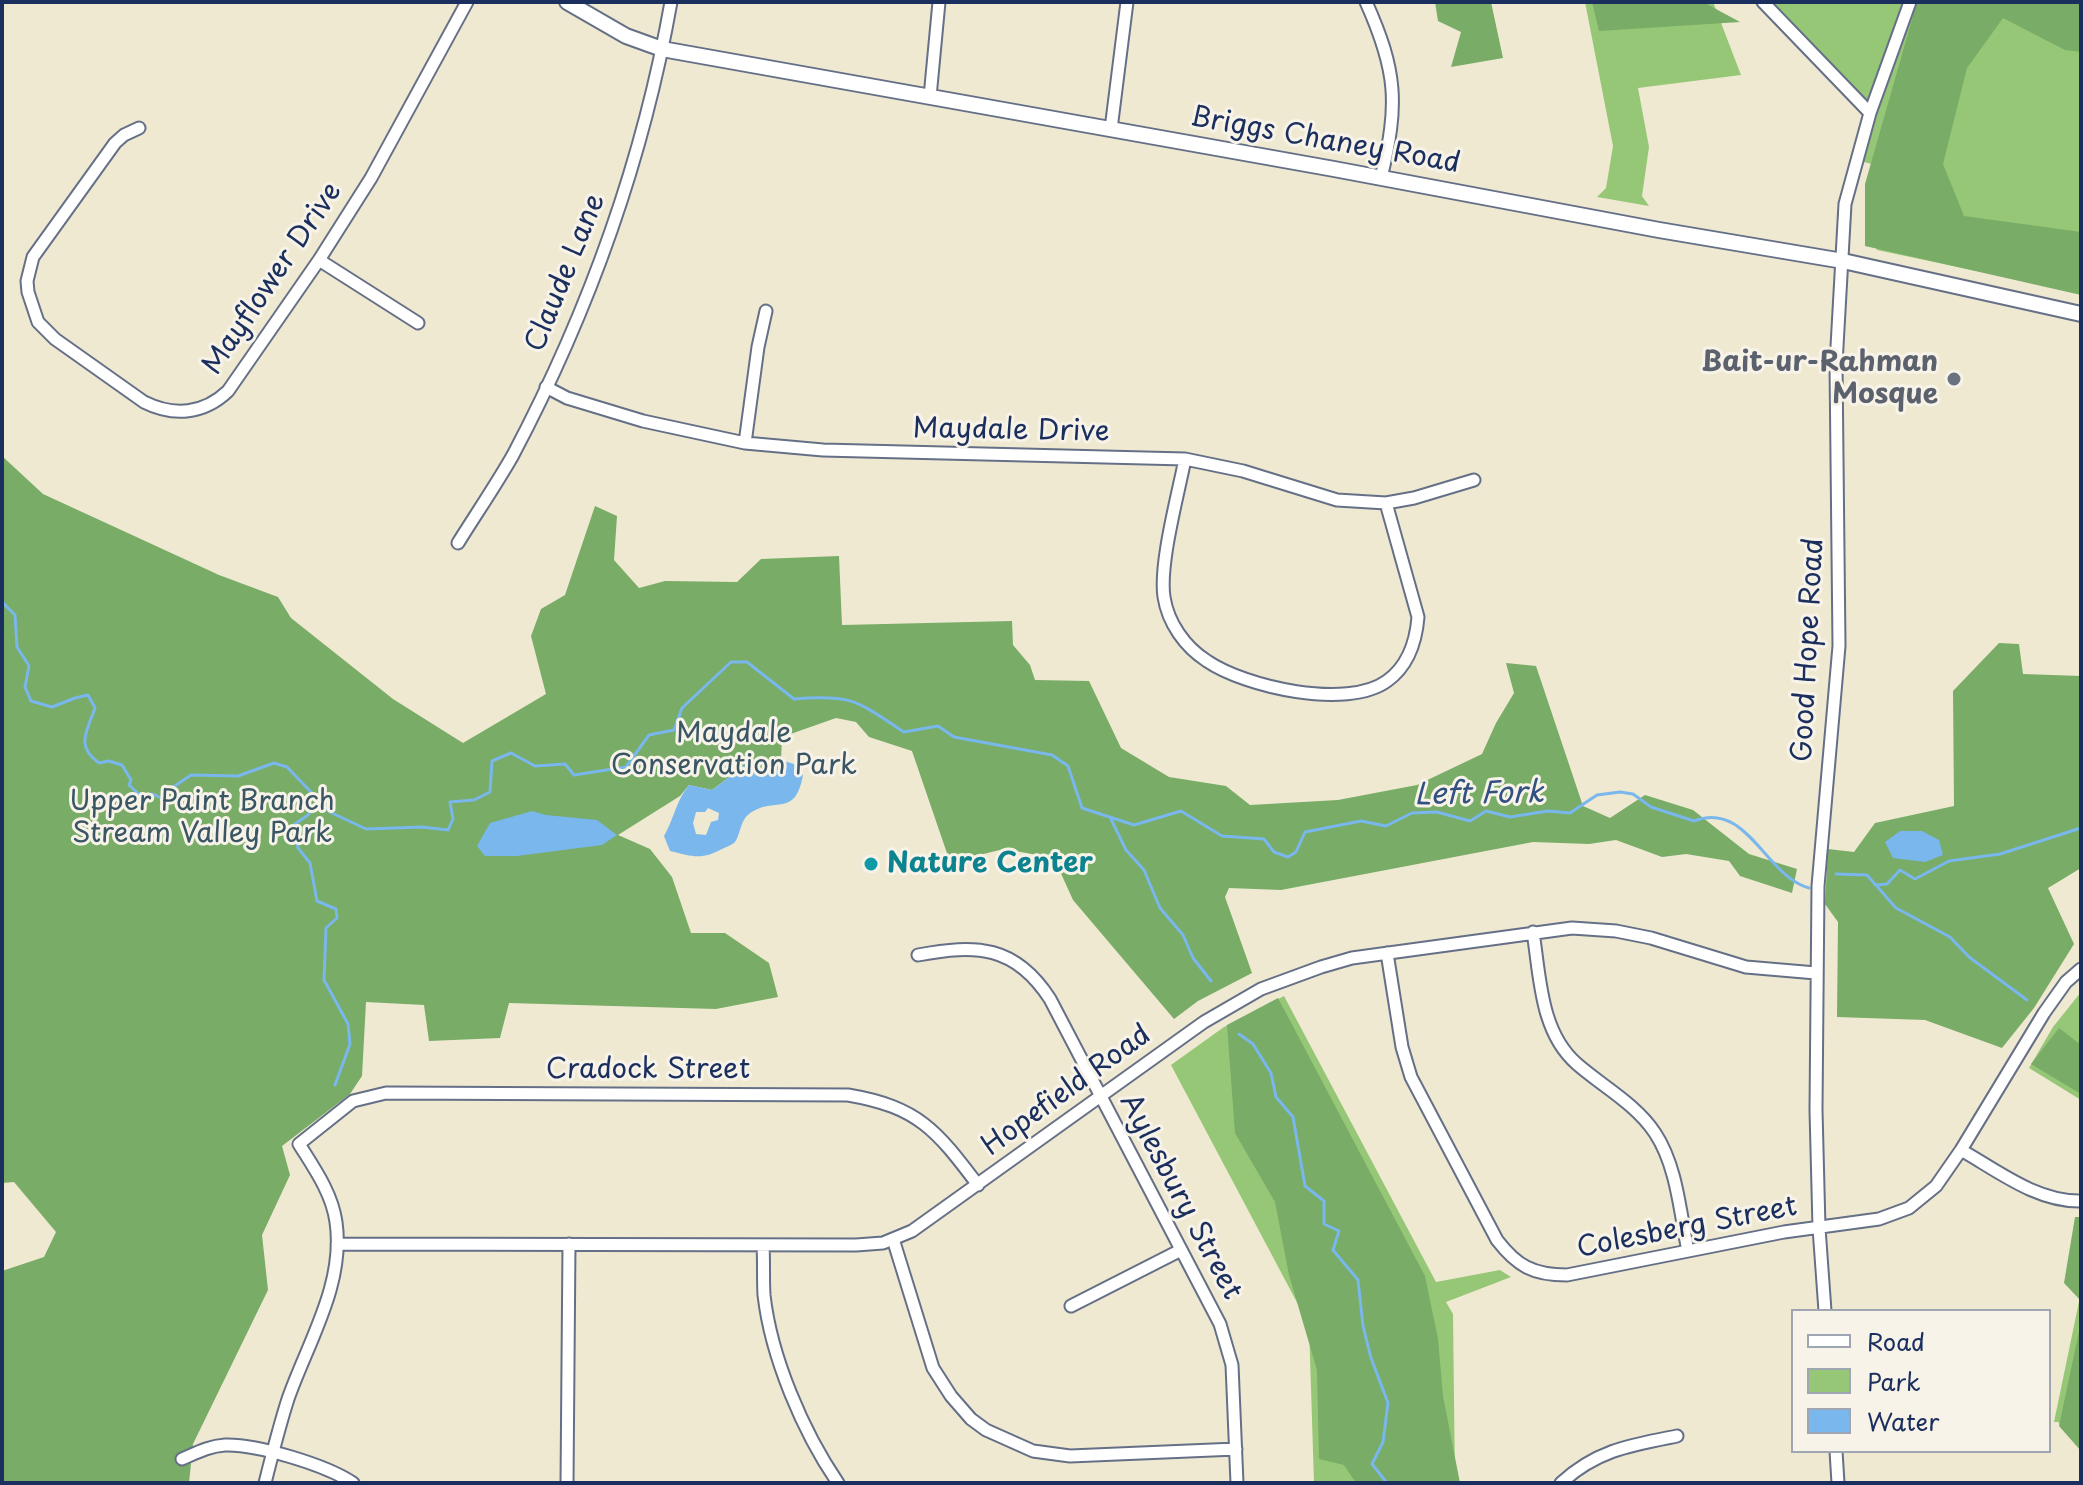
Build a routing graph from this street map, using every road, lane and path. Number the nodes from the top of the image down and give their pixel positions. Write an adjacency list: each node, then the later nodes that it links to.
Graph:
1 (467, 2): 15 (street, Mayflower Drive)
2 (567, 2): 9 (main road, Briggs Chaney Road)
3 (671, 2): 9 (street, Claude Lane)
4 (939, 2): 10 (street)
5 (1127, 2): 13 (street)
6 (1366, 2): 14 (street)
7 (1763, 2): 11 (street)
8 (1910, 2): 11 (street, Good Hope Road)
9 (662, 49): 10 (main road, Briggs Chaney Road); 20 (street, Claude Lane)
10 (930, 97): 13 (main road, Briggs Chaney Road)
11 (1870, 113): 16 (street, Good Hope Road)
12 (139, 128): 15 (street, Mayflower Drive)
13 (1111, 129): 14 (main road, Briggs Chaney Road)
14 (1381, 178): 16 (main road, Briggs Chaney Road)
15 (319, 260): 19 (street)
16 (1843, 261): 18 (main road, Briggs Chaney Road); 30 (street, Good Hope Road)
17 (766, 311): 21 (street)
18 (2081, 314)
19 (418, 323)
20 (546, 387): 21 (street, Maydale Drive); 25 (street, Claude Lane)
21 (745, 443): 22 (street, Maydale Drive)
22 (1185, 459): 24 (street, Maydale Drive); 24 (street)
23 (1474, 480): 24 (street, Maydale Drive)
24 (1386, 503)
25 (458, 543)
26 (1533, 932): 27 (street, Hopefield Road); 30 (street, Hopefield Road); 41 (street)
27 (1387, 953): 31 (street, Hopefield Road); 41 (street, Colesberg Street)
28 (918, 955): 31 (street, Aylesbury Street)
29 (2081, 969): 32 (street, Colesberg Street)
30 (1816, 973): 35 (street, Good Hope Road)
31 (1101, 1097): 33 (street, Hopefield Road); 40 (street, Aylesbury Street)
32 (1961, 1150): 34 (street); 35 (street, Colesberg Street)
33 (978, 1185): 36 (street, Hopefield Road); 37 (street, Cradock Street)
34 (2081, 1201)
35 (1819, 1228): 41 (street, Colesberg Street); 43 (street, Good Hope Road)
36 (893, 1239): 39 (street, Hopefield Road); 45 (street)
37 (337, 1244): 38 (street, Hopefield Road); 46 (street)
38 (569, 1244): 39 (street, Hopefield Road); 51 (street)
39 (763, 1245): 52 (street)
40 (1181, 1250): 42 (street); 45 (street, Aylesbury Street)
41 (1688, 1251)
42 (1071, 1306)
43 (1825, 1309)
44 (1677, 1436): 54 (street)
45 (1236, 1449): 53 (street, Aylesbury Street)
46 (273, 1453): 48 (street); 49 (street); 50 (street)
47 (1836, 1453): 55 (street)
48 (182, 1459)
49 (265, 1483)
50 (353, 1483)
51 (567, 1483)
52 (838, 1483)
53 (1237, 1483)
54 (1561, 1483)
55 (1838, 1483)

